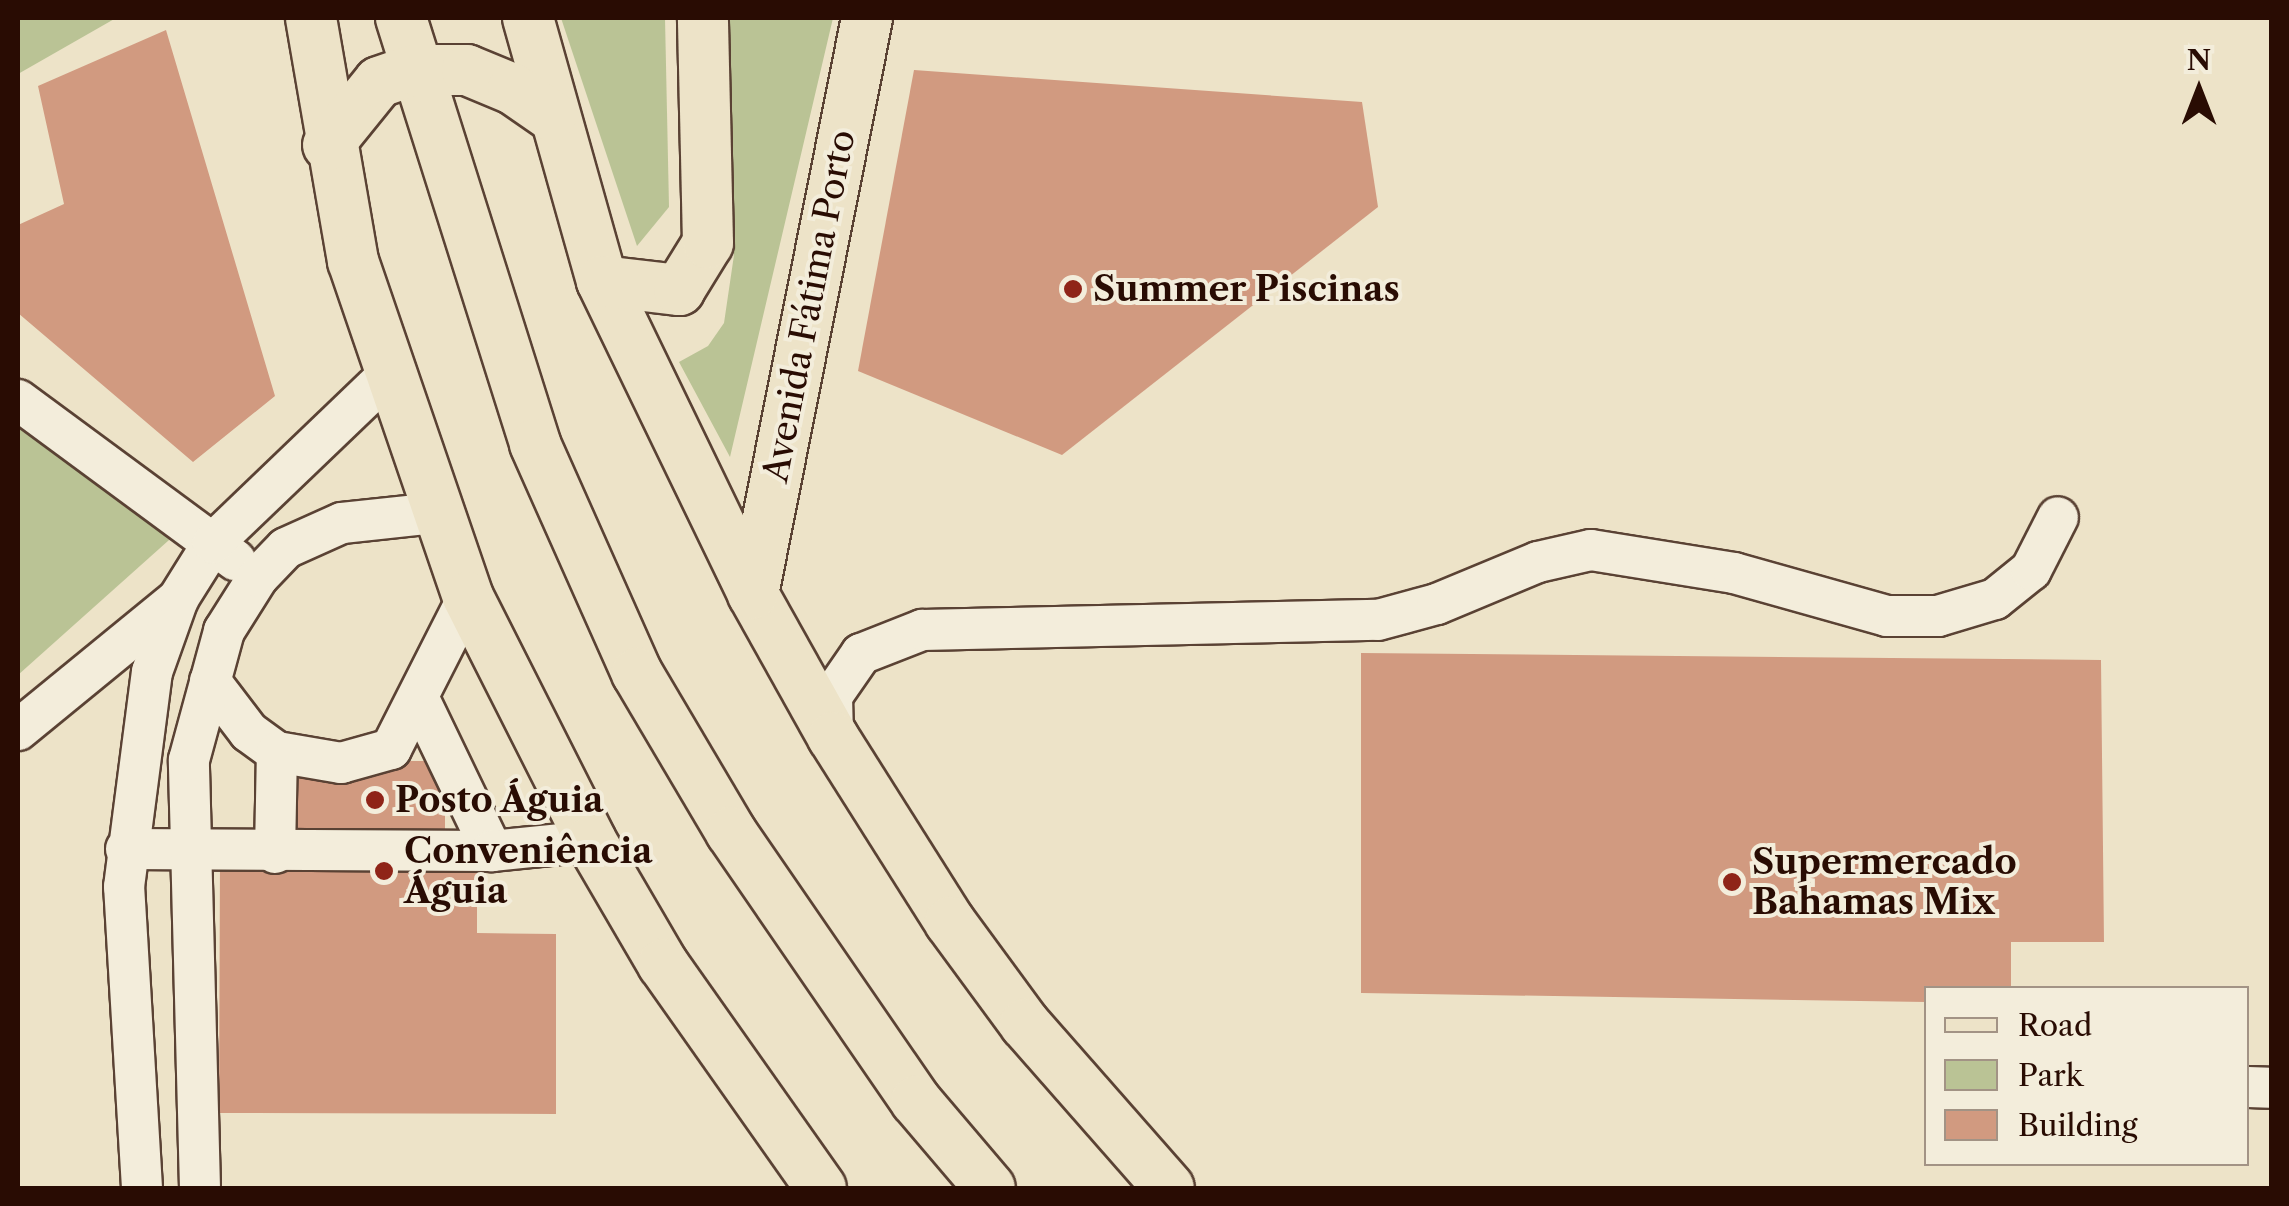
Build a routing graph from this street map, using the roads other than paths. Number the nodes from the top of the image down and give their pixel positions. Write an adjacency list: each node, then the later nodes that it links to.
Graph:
1 (311, 18): 8 (main road)
2 (401, 18): 6 (main road)
3 (528, 18): 7 (main road)
4 (703, 18): 9 (main road)
5 (867, 18): 16 (main road, Avenida Fátima Porto)
6 (414, 70): 7 (main road); 8 (main road); 32 (main road)
7 (552, 116): 9 (main road)
8 (328, 146): 10 (main road)
9 (602, 281): 16 (main road)
10 (389, 374): 12 (main road); 14 (street)
11 (18, 400): 14 (street)
12 (436, 513): 15 (street); 17 (main road)
13 (2058, 517): 22 (street)
14 (213, 543): 15 (street); 18 (street)
15 (258, 577): 19 (street)
16 (753, 594): 22 (main road)
17 (468, 597): 20 (street); 24 (main road)
18 (178, 600): 21 (street); 25 (street)
19 (210, 681): 23 (street); 27 (street)
20 (419, 699): 23 (street); 26 (street)
21 (18, 730)
22 (832, 737): 33 (main road)
23 (277, 752): 28 (street)
24 (591, 841): 26 (street); 31 (main road)
25 (126, 849): 27 (street); 29 (street)
26 (492, 851): 28 (street)
27 (186, 852): 28 (street); 30 (street)
28 (274, 853)
29 (142, 1188)
30 (200, 1188)
31 (821, 1188)
32 (990, 1188)
33 (1169, 1188)

